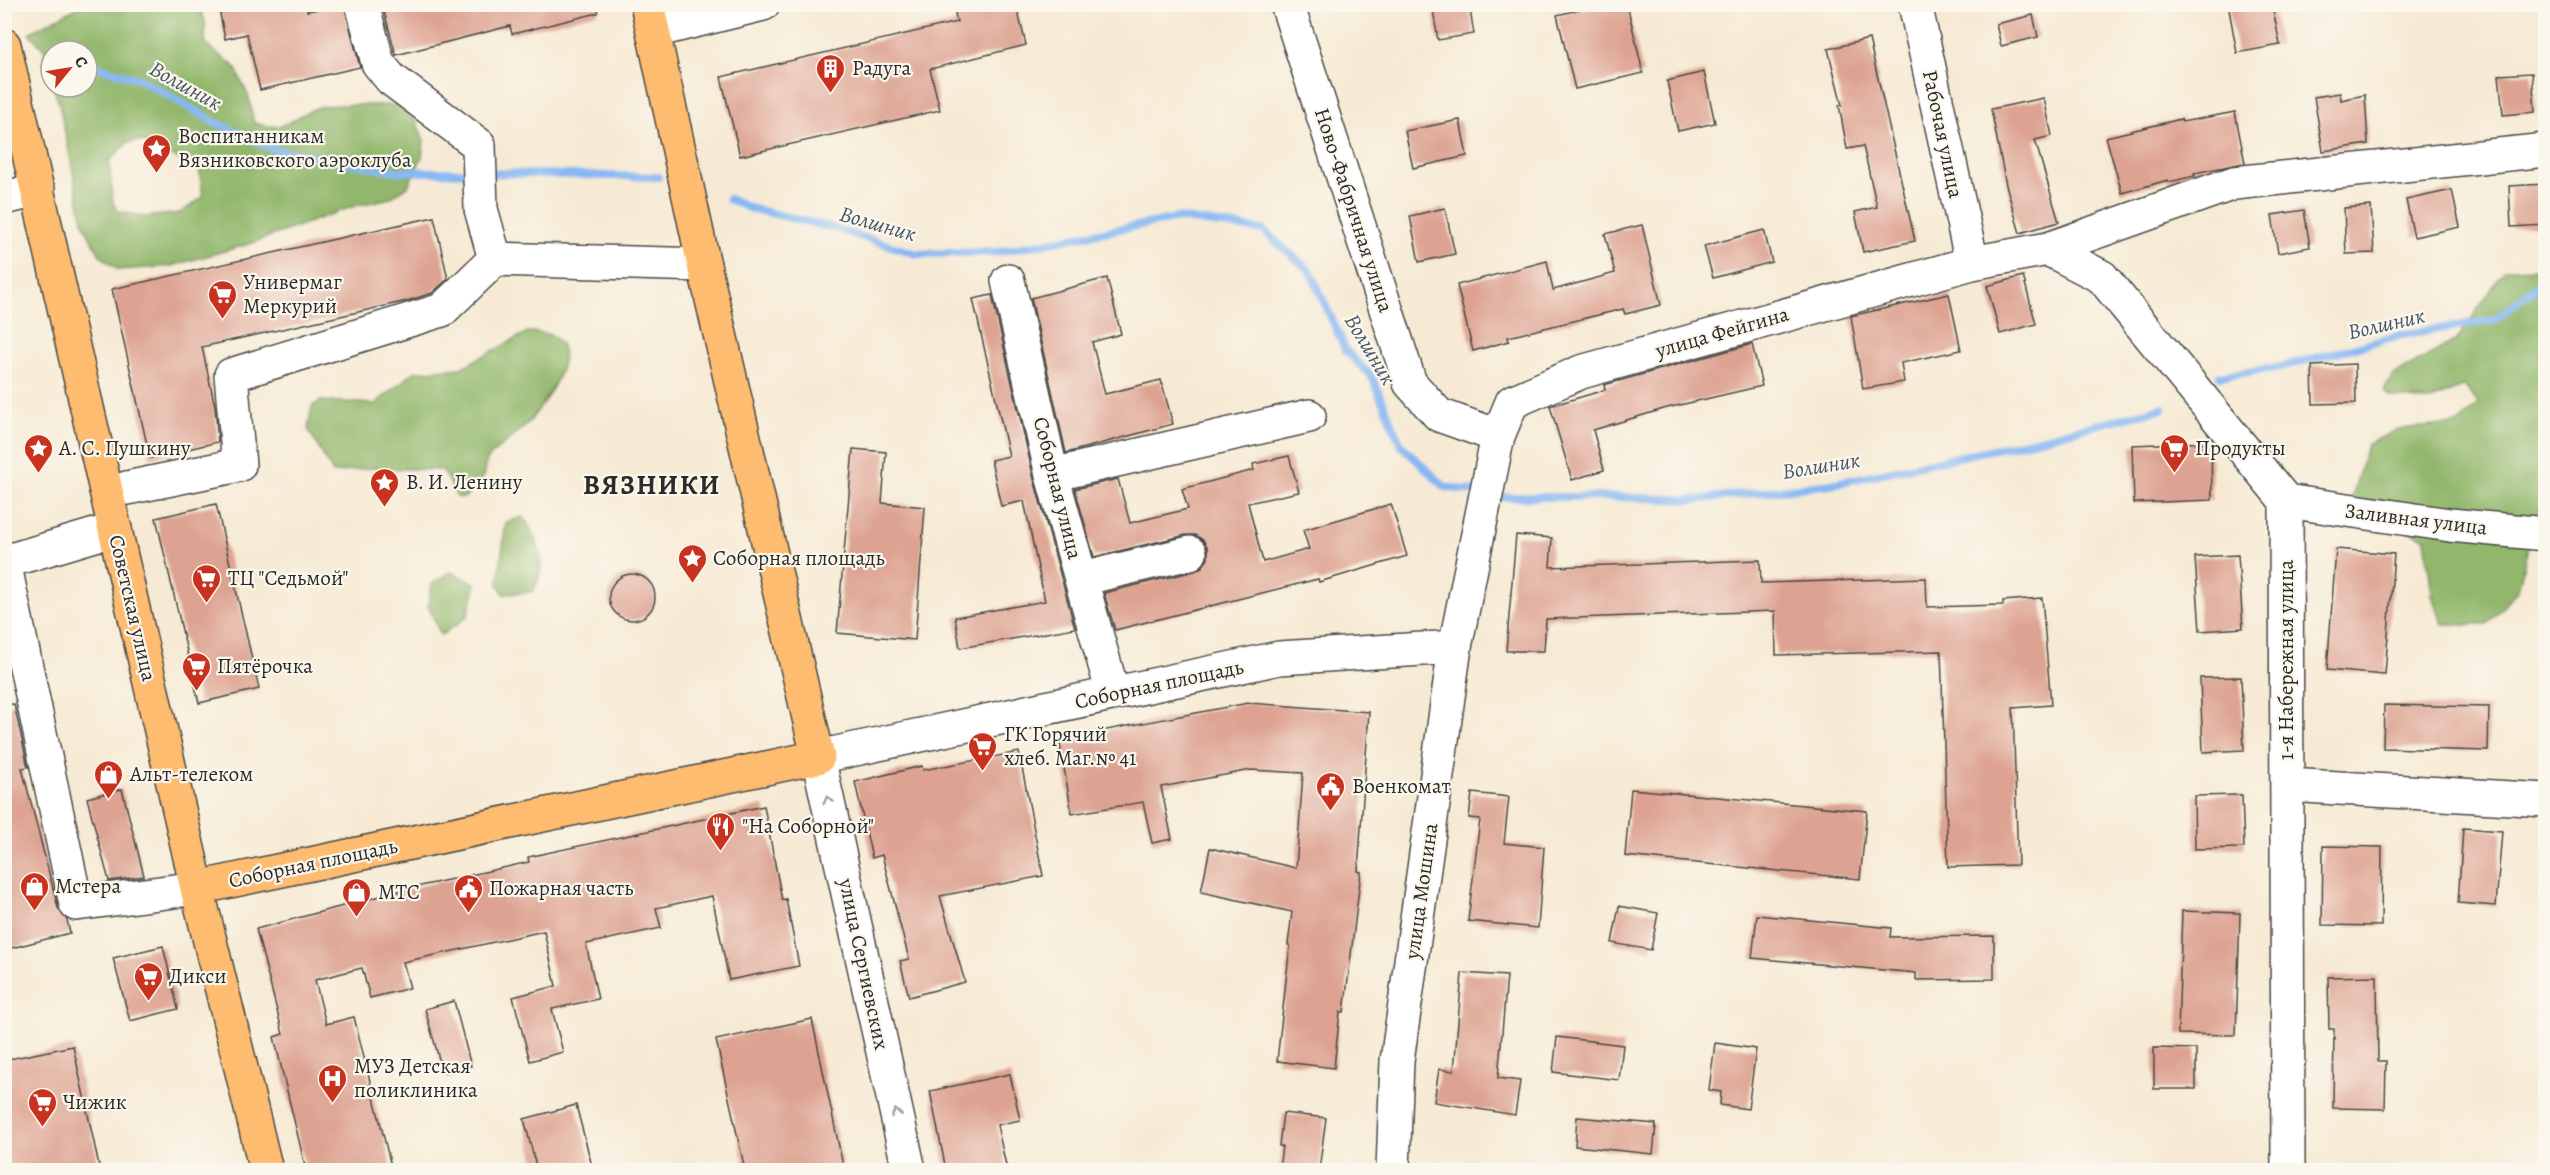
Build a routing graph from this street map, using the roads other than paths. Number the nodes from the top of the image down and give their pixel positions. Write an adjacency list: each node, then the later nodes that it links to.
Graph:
1 (362, 4): 11 (street)
2 (763, 4): 5 (street)
3 (1287, 4): 16 (street, Ново-Фабричная улица)
4 (1915, 4): 12 (street, Рабочая улица)
5 (651, 18): 13 (main road)
6 (4, 45): 8 (main road, Советская улица)
7 (2546, 150): 10 (street, улица Фейгина)
8 (38, 190): 9 (street); 20 (main road, Советская улица)
9 (4, 198)
10 (2048, 249): 12 (street, улица Фейгина); 19 (street)
11 (495, 259): 13 (street); 18 (street)
12 (1972, 263): 16 (street, улица Фейгина)
13 (704, 265): 27 (main road)
14 (1008, 281): 17 (street, Соборная улица)
15 (1310, 417): 17 (street)
16 (1498, 436): 25 (street, улица Мошина)
17 (1052, 475): 24 (street, Соборная улица)
18 (127, 488)
19 (2286, 501): 21 (street, Заливная улица); 28 (street, 1-я Набережная улица)
20 (115, 529): 23 (street); 30 (main road, Советская улица)
21 (2546, 534)
22 (1190, 554): 24 (street)
23 (4, 562): 30 (street)
24 (1081, 579): 26 (street, Соборная улица)
25 (1455, 647): 26 (street, Соборная площадь); 33 (street, улица Мошина)
26 (1113, 694): 27 (street, Соборная площадь)
27 (818, 758): 30 (main road, Соборная площадь); 32 (street, улица Сергиевских, one-way to 27)
28 (2287, 786): 29 (street); 34 (street, 1-я Набережная улица)
29 (2546, 800)
30 (197, 888): 31 (main road, Советская улица)
31 (266, 1170)
32 (909, 1170)
33 (1393, 1170)
34 (2289, 1170)

